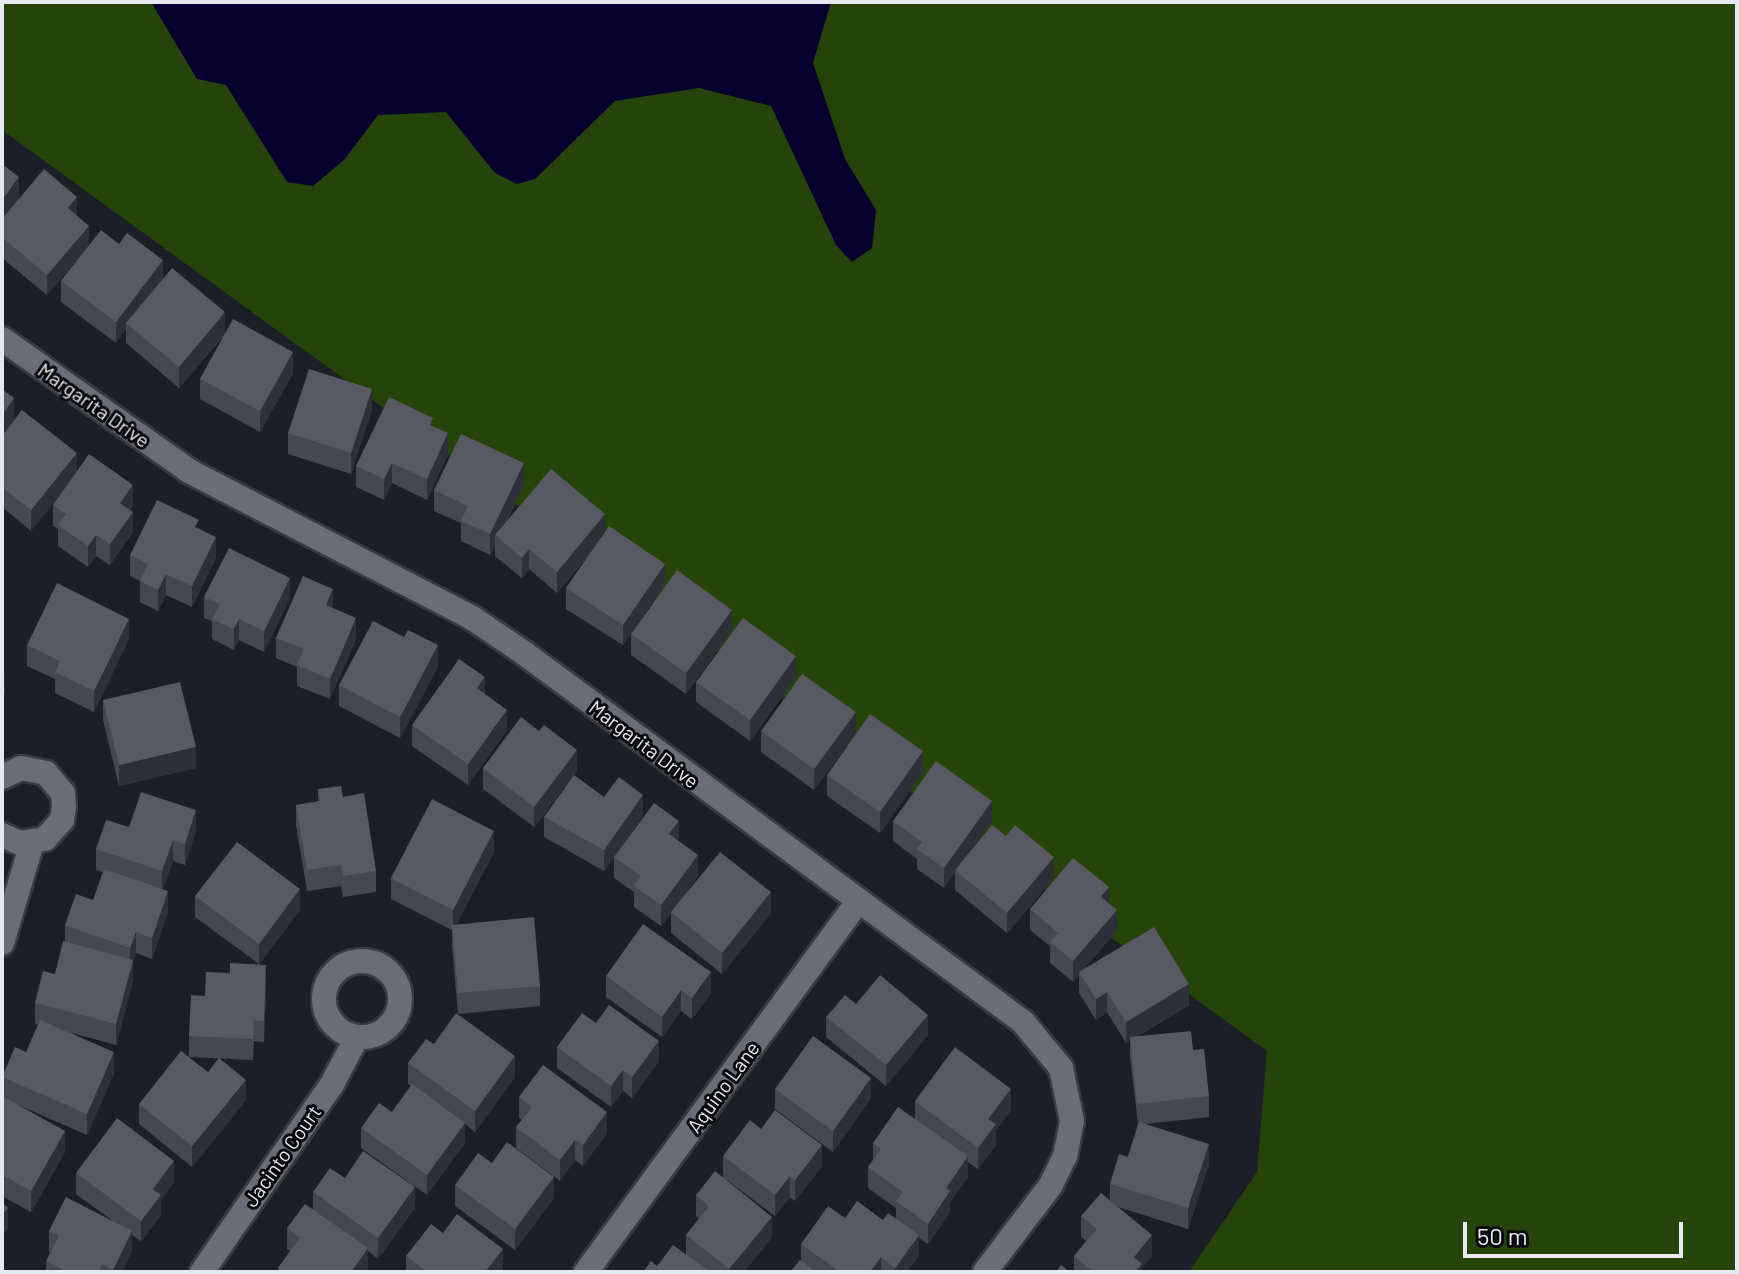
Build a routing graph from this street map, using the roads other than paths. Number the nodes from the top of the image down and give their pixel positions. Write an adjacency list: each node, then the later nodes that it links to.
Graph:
1 (2, 339): 5 (street, Margarita Drive)
2 (2, 777): 4 (street)
3 (2, 835): 4 (street)
4 (32, 843): 6 (street)
5 (859, 901): 9 (street, Aquino Lane); 10 (street, Margarita Drive)
6 (2, 943)
7 (357, 1037): 8 (street, Jacinto Court)
8 (202, 1272)
9 (586, 1272)
10 (985, 1272)

